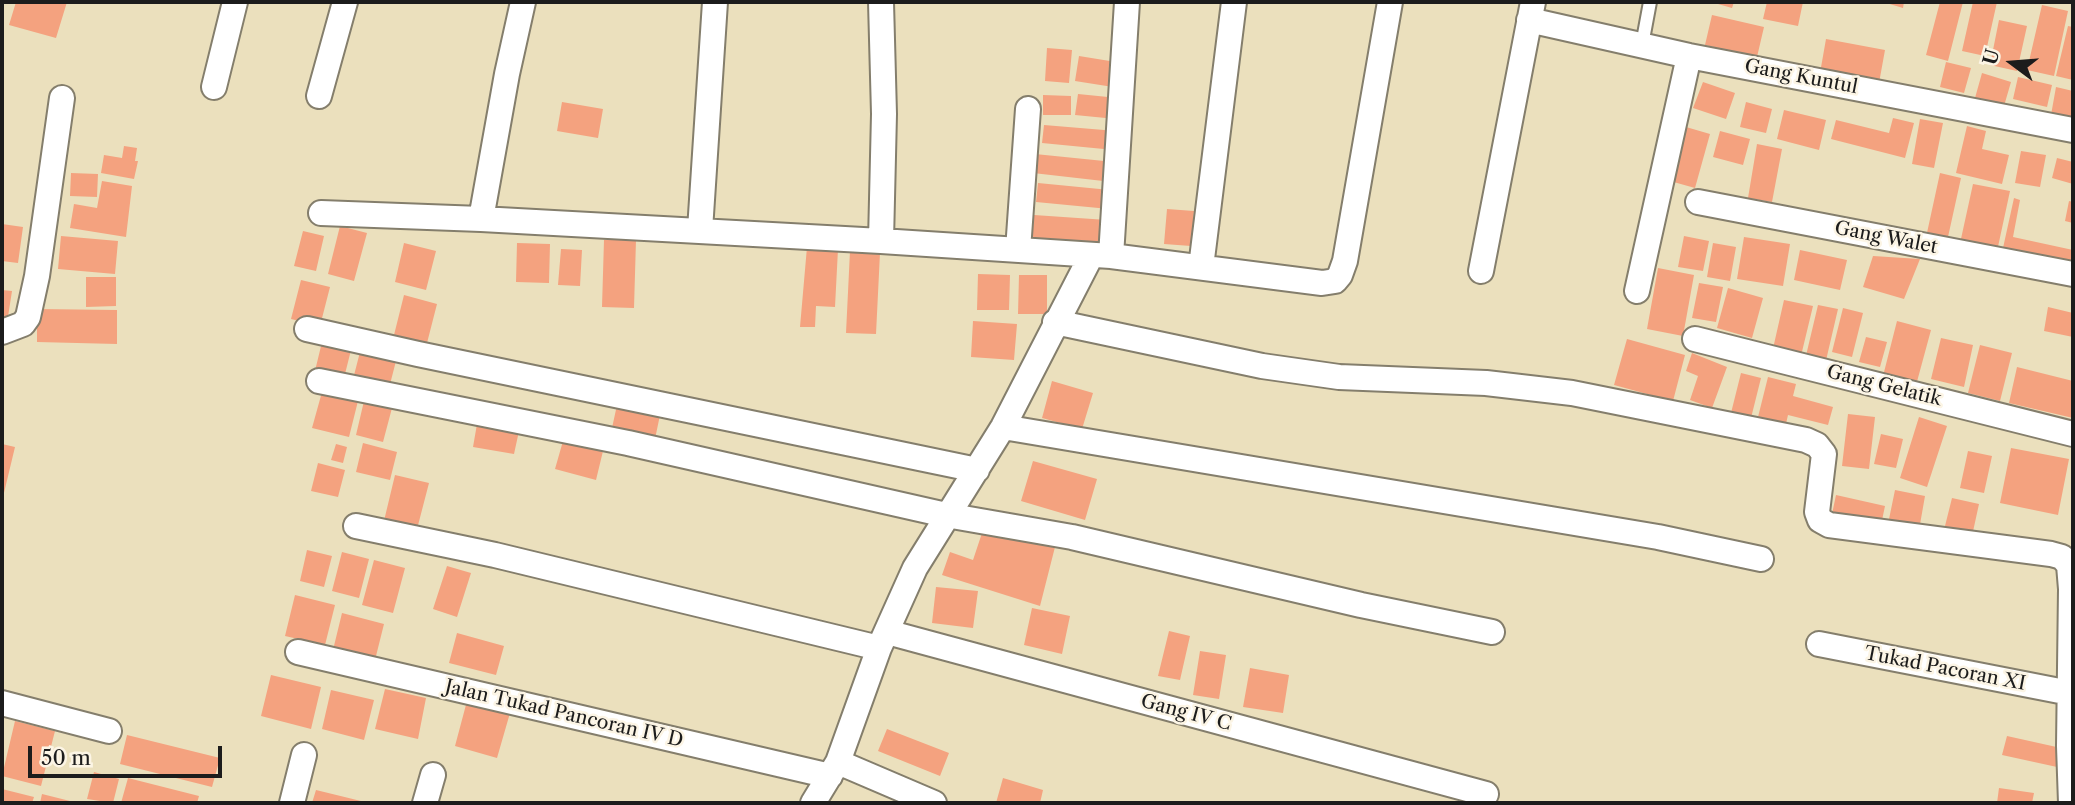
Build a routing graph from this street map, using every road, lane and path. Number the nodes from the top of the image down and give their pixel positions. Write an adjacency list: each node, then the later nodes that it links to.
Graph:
1 (235, 2): 13 (street)
2 (345, 2): 14 (street)
3 (523, 2): 20 (street)
4 (715, 2): 21 (street)
5 (881, 2): 22 (street)
6 (1127, 2): 24 (street)
7 (1234, 2): 25 (street)
8 (1390, 2): 25 (street)
9 (1650, 2): 11 (lane)
10 (1531, 11): 11 (street, Gang Kuntul); 26 (street)
11 (1642, 45): 12 (street, Gang Kuntul)
12 (1689, 56): 17 (street, Gang Kuntul); 28 (street)
13 (214, 87)
14 (319, 96)
15 (62, 98): 31 (street)
16 (1028, 109): 23 (street)
17 (2073, 130)
18 (1698, 202): 27 (street, Gang Walet)
19 (321, 214): 20 (street)
20 (481, 219): 21 (street)
21 (700, 230): 22 (street)
22 (881, 241): 23 (street)
23 (1018, 250): 24 (street)
24 (1101, 256): 25 (street); 29 (street)
25 (1201, 267)
26 (1481, 271)
27 (2073, 274)
28 (1637, 291)
29 (1055, 322): 34 (street); 44 (street)
30 (307, 329): 36 (street)
31 (2, 332)
32 (1695, 339): 35 (street, Gang Gelatik)
33 (319, 381): 37 (street)
34 (1003, 427): 36 (street); 39 (street)
35 (2073, 434)
36 (977, 470): 37 (street)
37 (946, 515): 40 (street); 41 (street)
38 (356, 526): 41 (street, Gang IV C)
39 (1761, 559)
40 (1492, 632)
41 (883, 640): 48 (street); 50 (street, Gang IV C)
42 (1819, 645): 44 (street, Tukad Pacoran XI)
43 (298, 652): 48 (street, Jalan Tukad Pancoran IV D)
44 (2070, 693): 55 (street)
45 (2, 702): 46 (street)
46 (110, 731)
47 (304, 755): 51 (street)
48 (834, 769): 53 (street); 54 (street, Jalan Tukad Pancoran IV D)
49 (433, 775): 52 (street)
50 (1486, 794)
51 (292, 803)
52 (425, 803)
53 (813, 803)
54 (934, 803)
55 (2071, 803)

